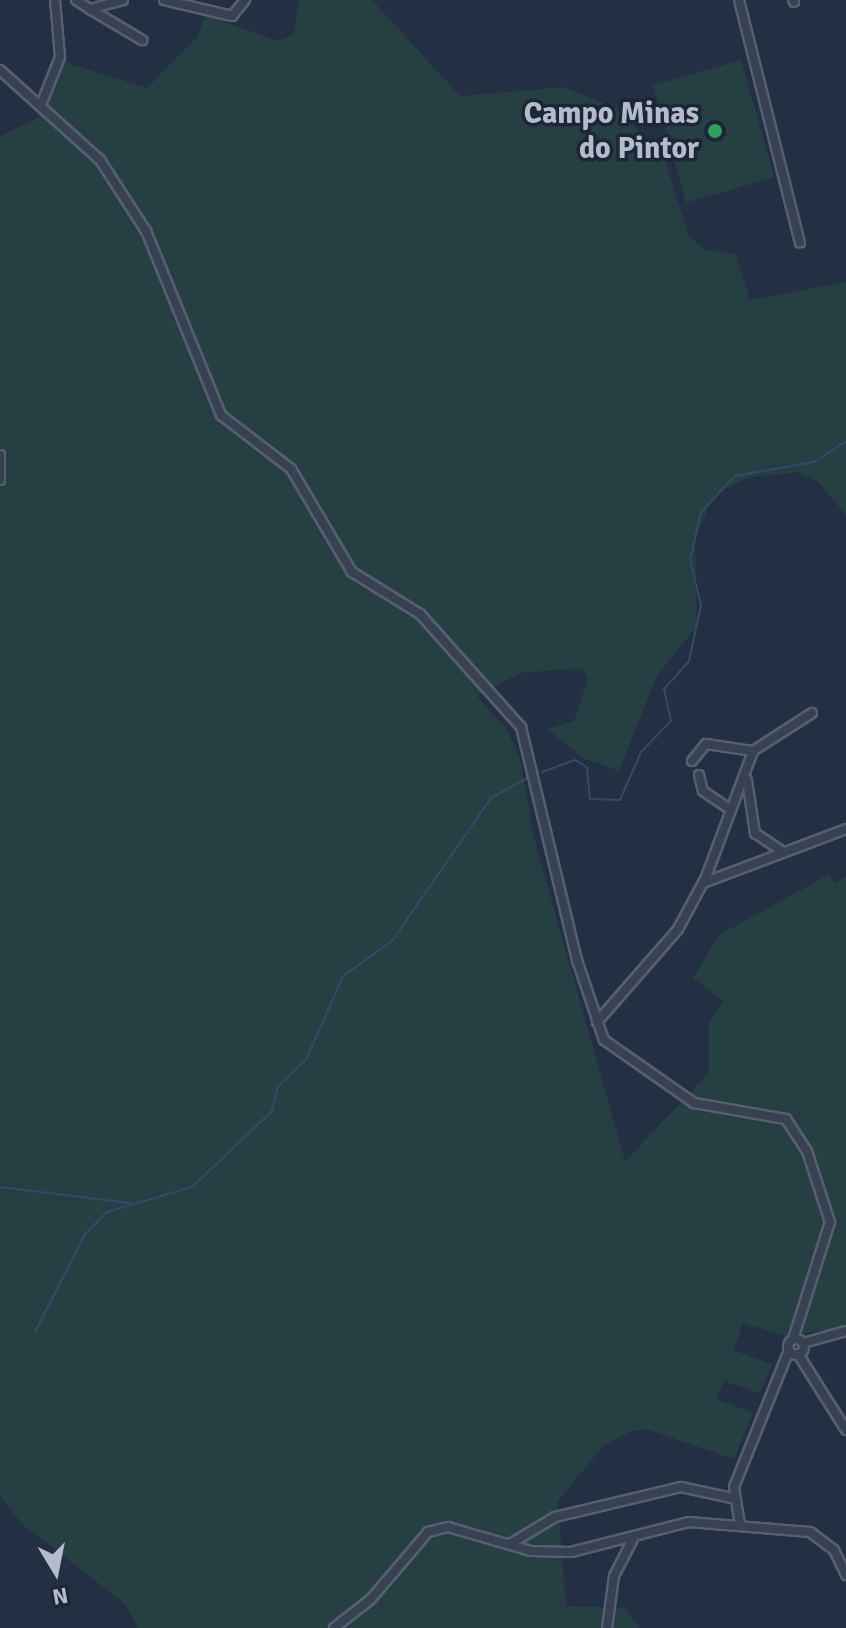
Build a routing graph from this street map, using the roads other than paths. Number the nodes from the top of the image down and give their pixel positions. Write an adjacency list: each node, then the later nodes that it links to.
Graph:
1 (55, 0): 10 (street)
2 (76, 0): 7 (street)
3 (123, 0): 7 (street)
4 (164, 0): 5 (street)
5 (245, 0)
6 (739, 0): 11 (street)
7 (90, 9): 8 (street)
8 (142, 40)
9 (0, 70): 10 (street)
10 (41, 105): 23 (street)
11 (800, 242)
12 (0, 455): 13 (street)
13 (0, 480)
14 (812, 713): 15 (street)
15 (753, 751): 16 (street); 18 (street)
16 (692, 761)
17 (699, 775): 19 (street)
18 (747, 780): 19 (street); 21 (street)
19 (727, 807): 22 (street)
20 (846, 829): 21 (street)
21 (780, 850): 22 (street)
22 (703, 883): 23 (street)
23 (597, 1022): 25 (street)
24 (846, 1331): 26 (street)
25 (793, 1339): 26 (street); 27 (street)
26 (803, 1343): 27 (street)
27 (793, 1352): 28 (street); 29 (street)
28 (846, 1430)
29 (732, 1498): 30 (street); 32 (street)
30 (740, 1525): 31 (street); 33 (street)
31 (633, 1539): 32 (street); 35 (street)
32 (510, 1544): 34 (street)
33 (846, 1575)
34 (334, 1628)
35 (607, 1628)

